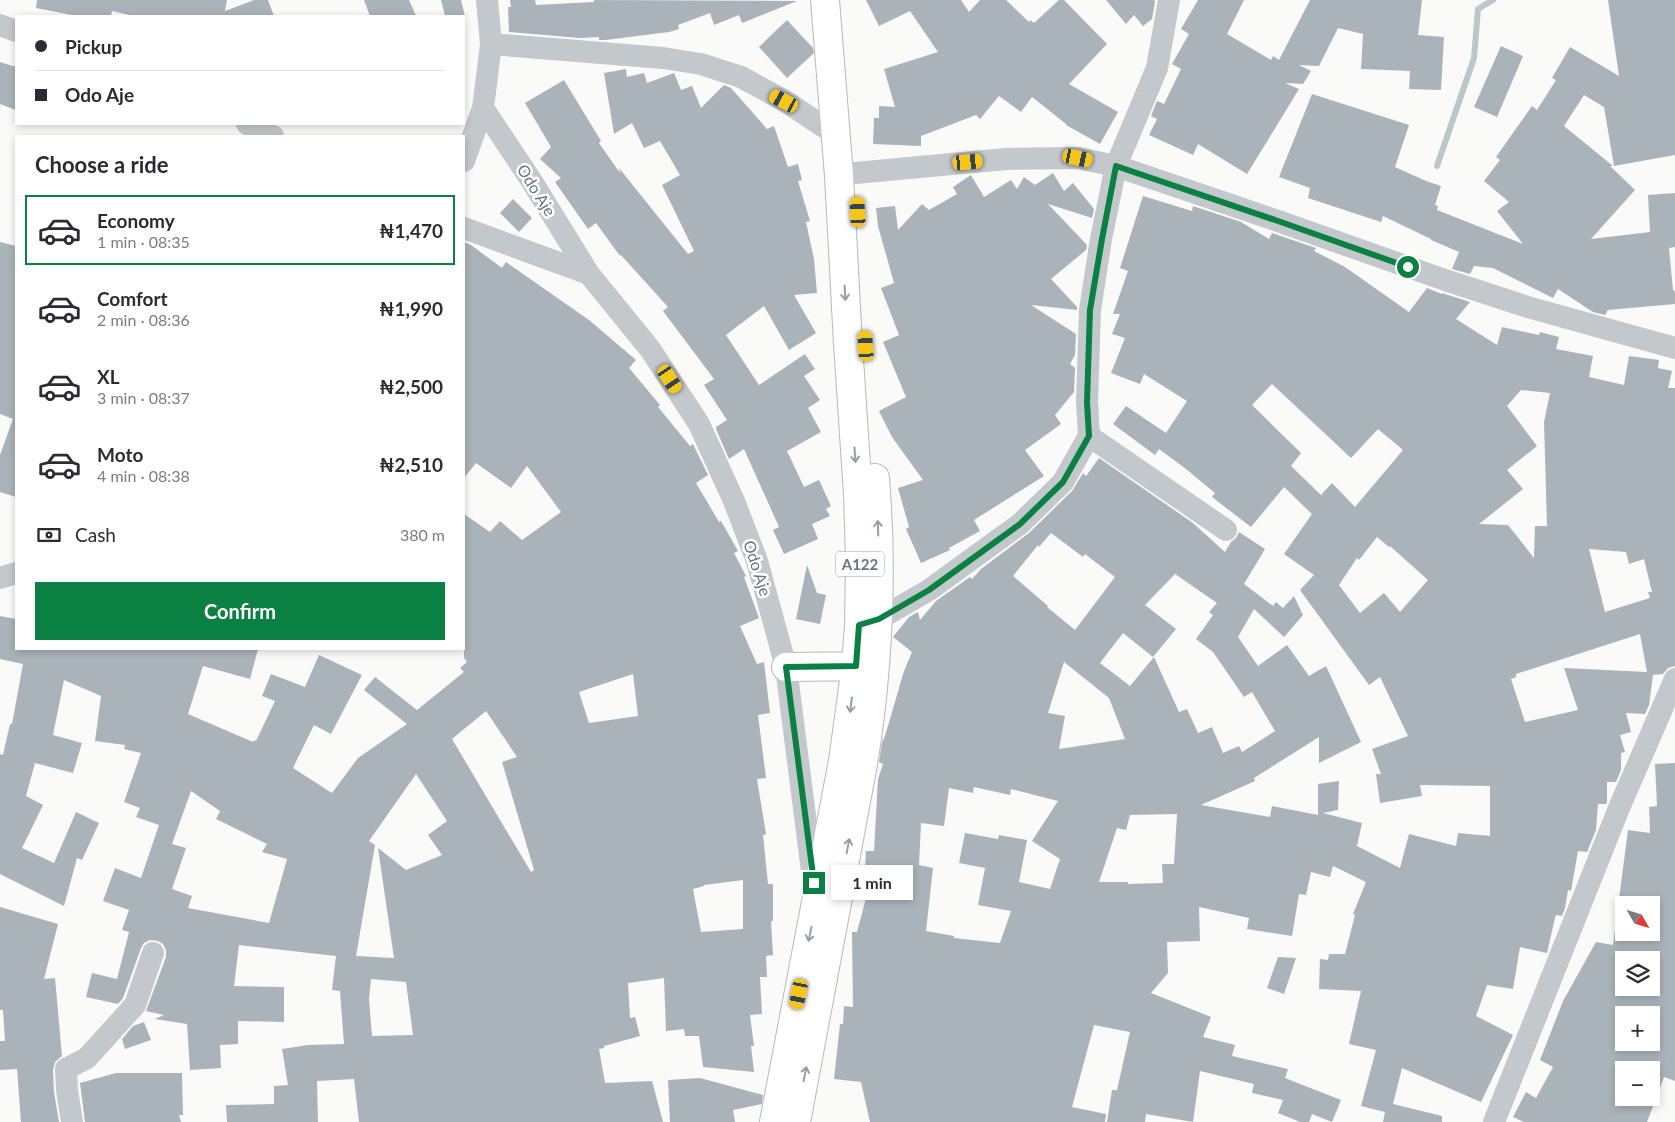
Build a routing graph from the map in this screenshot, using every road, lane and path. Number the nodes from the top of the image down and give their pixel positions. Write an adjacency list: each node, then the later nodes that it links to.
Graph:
1 (487, 0): 7 (street)
2 (825, 0): 11 (highway, A122)
3 (842, 0): 14 (highway, A122)
4 (1169, 0): 13 (street)
5 (0, 25): 6 (street)
6 (15, 31)
7 (491, 44): 8 (street); 11 (street)
8 (483, 108): 12 (street); 16 (street, Odo Aje)
9 (250, 125): 10 (street)
10 (271, 135)
11 (836, 135): 22 (highway, A122, one-way to 22)
12 (465, 158)
13 (1116, 166): 14 (street); 17 (street); 18 (street)
14 (855, 173): 22 (highway, A122, one-way to 14)
15 (465, 228): 16 (street)
16 (589, 274): 24 (street, Odo Aje)
17 (1675, 348)
18 (1089, 436): 19 (street); 22 (street)
19 (1226, 530)
20 (15, 573): 21 (street)
21 (0, 578)
22 (869, 622): 23 (highway, A122)
23 (866, 666): 24 (highway); 26 (highway, A122, one-way to 26); 30 (highway, A122, one-way to 23)
24 (786, 667): 26 (street, Odo Aje)
25 (1675, 679): 31 (street)
26 (816, 903): 29 (highway, A122, one-way to 29)
27 (153, 953): 28 (street)
28 (72, 1122)
29 (774, 1122)
30 (796, 1122)
31 (1494, 1122)

